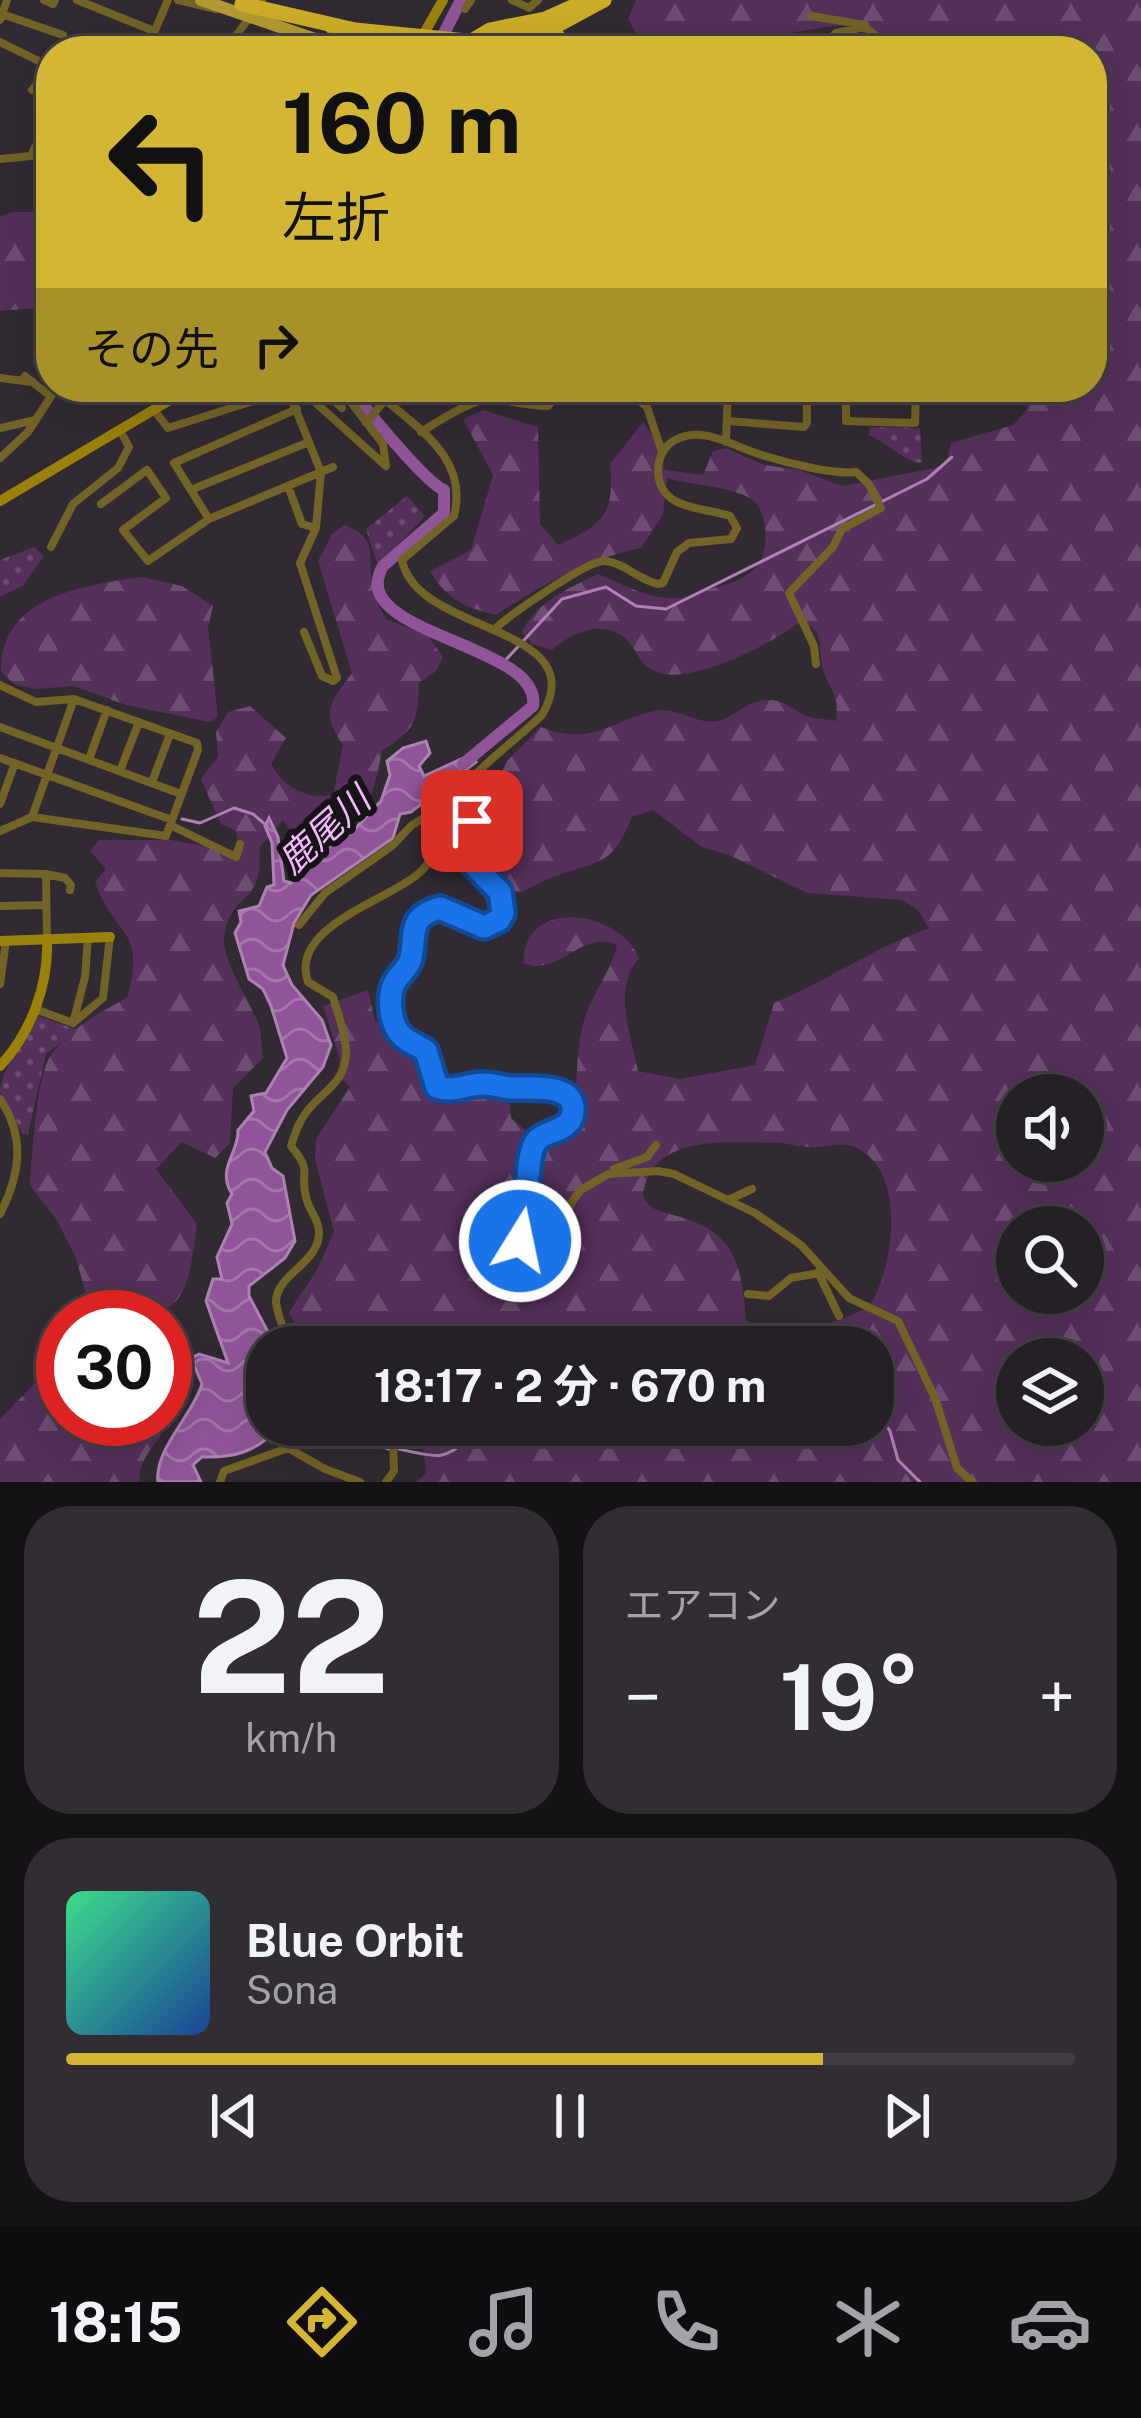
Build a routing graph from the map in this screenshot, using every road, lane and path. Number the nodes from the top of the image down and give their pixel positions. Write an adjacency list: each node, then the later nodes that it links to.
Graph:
1 (7, 0): 16 (street)
2 (44, 0): 3 (street)
3 (55, 0)
4 (77, 0): 19 (street)
5 (178, 0): 14 (street)
6 (201, 0): 14 (main road)
7 (443, 0): 27 (main road)
8 (512, 0): 9 (street)
9 (538, 0)
10 (589, 0): 28 (highway)
11 (604, 0): 29 (highway, bridge)
12 (616, 0): 30 (highway)
13 (165, 4): 19 (street)
14 (247, 4): 17 (main road); 22 (street); 23 (main road); 26 (highway, bridge)
15 (811, 16): 18 (street)
16 (1, 17): 20 (street)
17 (325, 24): 24 (street); 25 (main road)
18 (865, 27): 31 (street); 32 (street)
19 (154, 31): 21 (street)
20 (63, 35)
21 (152, 36)
22 (232, 36)
23 (302, 36)
24 (322, 36)
25 (343, 36)
26 (411, 36)
27 (423, 36)
28 (479, 36)
29 (524, 36)
30 (560, 36)
31 (833, 36)
32 (876, 36)
33 (0, 42): 34 (street)
34 (36, 60)
35 (36, 85): 36 (street)
36 (32, 90)
37 (36, 145): 38 (street)
38 (0, 159)
39 (0, 378): 40 (street)
40 (36, 385)
41 (47, 402): 61 (street)
42 (165, 402): 59 (main road)
43 (250, 402): 59 (street)
44 (294, 402): 60 (street)
45 (316, 402): 63 (street)
46 (335, 402): 58 (street)
47 (350, 402): 63 (street)
48 (383, 402): 63 (street)
49 (386, 402): 66 (street)
50 (480, 402): 66 (street)
51 (507, 402): 52 (street)
52 (551, 402)
53 (640, 402): 69 (street)
54 (728, 402): 62 (street)
55 (806, 402): 62 (street)
56 (846, 402): 57 (street)
57 (916, 402)
58 (342, 408)
59 (153, 409): 65 (main road)
60 (297, 409): 67 (street); 74 (street)
61 (37, 420): 64 (street); 70 (street)
62 (728, 421): 68 (street)
63 (366, 423)
64 (0, 428)
65 (120, 429): 75 (main road); 79 (street)
66 (421, 432): 80 (street)
67 (309, 442): 72 (street); 74 (street)
68 (726, 442): 69 (street); 82 (street)
69 (662, 452): 80 (street)
70 (0, 458)
71 (333, 467): 72 (street)
72 (321, 472): 73 (street); 78 (street)
73 (288, 486): 77 (street); 78 (street)
74 (193, 489): 77 (street)
75 (0, 501)
76 (101, 504): 77 (street)
77 (209, 519)
78 (316, 528): 81 (street)
79 (51, 547)
80 (496, 628): 96 (street)
81 (304, 632)
82 (817, 664)
83 (0, 685): 84 (street)
84 (74, 699): 85 (street); 89 (street)
85 (107, 710): 86 (street); 91 (street)
86 (139, 722): 88 (street); 93 (street)
87 (0, 727): 89 (street)
88 (170, 734): 95 (street); 97 (street)
89 (57, 748): 91 (street); 94 (street)
90 (0, 758): 92 (street)
91 (88, 760): 93 (street)
92 (14, 764): 94 (street); 99 (street)
93 (120, 771): 95 (street)
94 (47, 775): 100 (street); 101 (street)
95 (152, 782): 97 (street)
96 (472, 782): 98 (street); 125 (street)
97 (181, 794): 101 (street)
98 (456, 799): 109 (street); 131 (street)
99 (0, 804)
100 (32, 817): 101 (street); 102 (street)
101 (171, 822): 103 (street)
102 (0, 830)
103 (240, 844)
104 (0, 872): 105 (street)
105 (46, 874): 106 (street); 107 (street)
106 (70, 890)
107 (45, 905): 108 (street); 112 (street)
108 (0, 906)
109 (299, 925)
110 (88, 937): 111 (main road); 112 (main road); 116 (street)
111 (110, 937): 116 (street)
112 (46, 939): 113 (main road); 115 (main road)
113 (3, 941): 114 (street)
114 (0, 984)
115 (35, 1009): 116 (street); 117 (main road)
116 (73, 1023)
117 (0, 1066)
118 (0, 1099): 123 (street)
119 (656, 1145): 120 (street)
120 (608, 1174): 122 (street); 125 (street)
121 (752, 1190): 122 (street)
122 (727, 1201): 126 (street)
123 (0, 1214)
124 (505, 1236): 125 (street)
125 (518, 1241): 127 (street)
126 (806, 1249): 128 (street); 136 (street)
127 (507, 1263)
128 (819, 1273): 129 (street); 130 (street)
129 (748, 1294)
130 (839, 1316)
131 (283, 1326)
132 (393, 1446): 135 (street)
133 (220, 1482): 134 (street)
134 (360, 1482)
135 (386, 1482)
136 (972, 1482)

